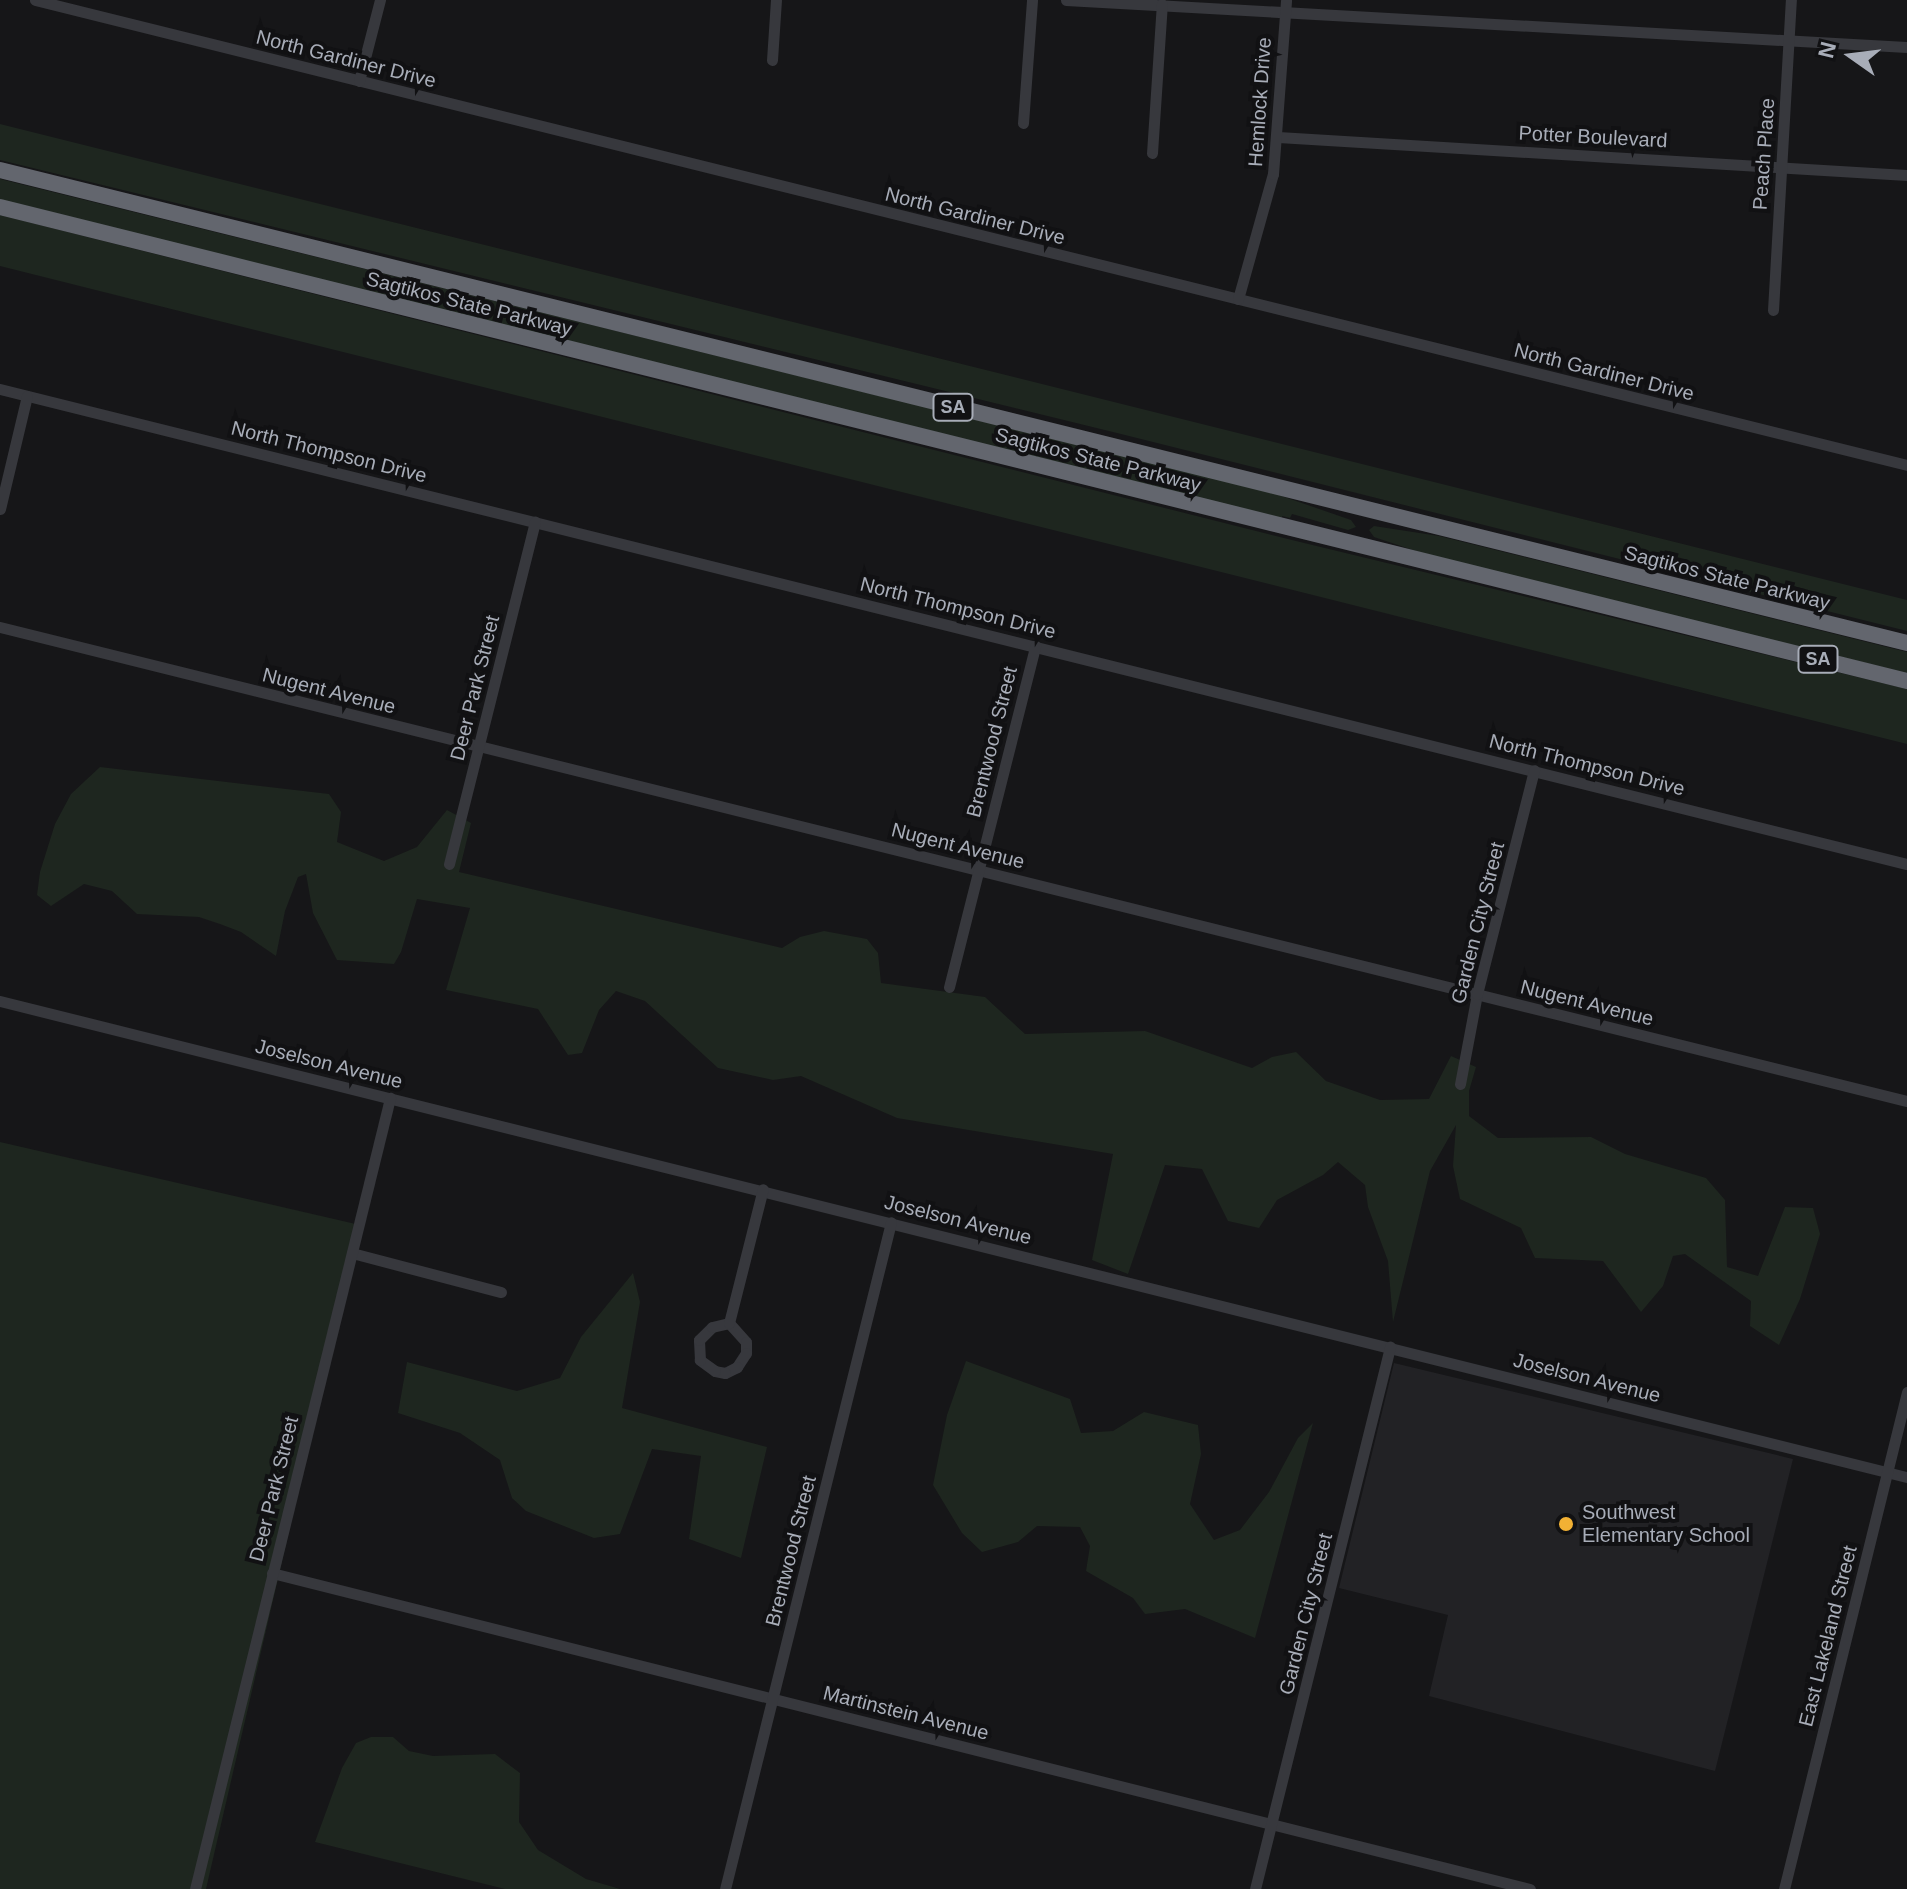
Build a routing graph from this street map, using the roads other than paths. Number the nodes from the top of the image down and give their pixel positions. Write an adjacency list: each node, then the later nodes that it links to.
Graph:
1 (35, 0): 12 (street, North Gardiner Drive)
2 (380, 0): 12 (street)
3 (776, 0): 11 (street)
4 (1032, 0): 13 (street)
5 (1066, 0): 7 (street)
6 (1791, 0): 9 (street, Peach Place)
7 (1162, 4): 8 (street); 15 (street)
8 (1285, 5): 9 (street); 14 (street, Hemlock Drive)
9 (1789, 41): 10 (street); 16 (street, Peach Place)
10 (1907, 47)
11 (772, 60)
12 (359, 81): 20 (street, North Gardiner Drive)
13 (1023, 123)
14 (1278, 137): 16 (street, Potter Boulevard); 20 (street, Hemlock Drive)
15 (1152, 153)
16 (1782, 166): 18 (street, Potter Boulevard); 21 (street, Peach Place)
17 (0, 170): 28 (highway, Sagtikos State Parkway / SA)
18 (1907, 175)
19 (0, 207): 30 (highway, Sagtikos State Parkway / SA)
20 (1238, 299): 24 (street, North Gardiner Drive)
21 (1773, 310)
22 (0, 389): 23 (street, North Thompson Drive)
23 (27, 396): 25 (street); 26 (street, North Thompson Drive)
24 (1907, 465)
25 (0, 509)
26 (535, 522): 29 (street, North Thompson Drive); 31 (street, Deer Park Street)
27 (0, 627): 31 (street, Nugent Avenue)
28 (1907, 643)
29 (1035, 646): 32 (street, North Thompson Drive); 35 (street, Brentwood Street)
30 (1907, 681)
31 (479, 747): 33 (street, Deer Park Street); 35 (street, Nugent Avenue)
32 (1534, 770): 34 (street, North Thompson Drive); 37 (street, Garden City Street)
33 (449, 864)
34 (1907, 864)
35 (978, 870): 36 (street, Brentwood Street); 37 (street, Nugent Avenue)
36 (949, 987)
37 (1477, 994): 39 (street, Garden City Street); 41 (street, Nugent Avenue)
38 (0, 1001): 40 (street, Joselson Avenue)
39 (1460, 1084)
40 (390, 1098): 42 (street, Joselson Avenue); 44 (street, Deer Park Street)
41 (1907, 1101)
42 (763, 1189): 43 (street, Joselson Avenue); 46 (street)
43 (891, 1222): 47 (street, Joselson Avenue); 52 (street, Brentwood Street)
44 (352, 1253): 45 (street); 51 (street, Deer Park Street)
45 (501, 1292)
46 (729, 1323): 46 (street)
47 (1390, 1347): 49 (street, Joselson Avenue); 53 (street, Garden City Street)
48 (1907, 1392): 49 (street, East Lakeland Street)
49 (1887, 1473): 50 (street, Joselson Avenue); 58 (street, East Lakeland Street)
50 (1907, 1477)
51 (272, 1573): 52 (street, Martinstein Avenue); 54 (street, Deer Park Street)
52 (773, 1697): 53 (street, Martinstein Avenue); 55 (street, Brentwood Street)
53 (1271, 1824): 56 (street, Garden City Street); 57 (street, Martinstein Avenue)
54 (195, 1889)
55 (725, 1889)
56 (1255, 1889)
57 (1530, 1889)
58 (1784, 1889)

